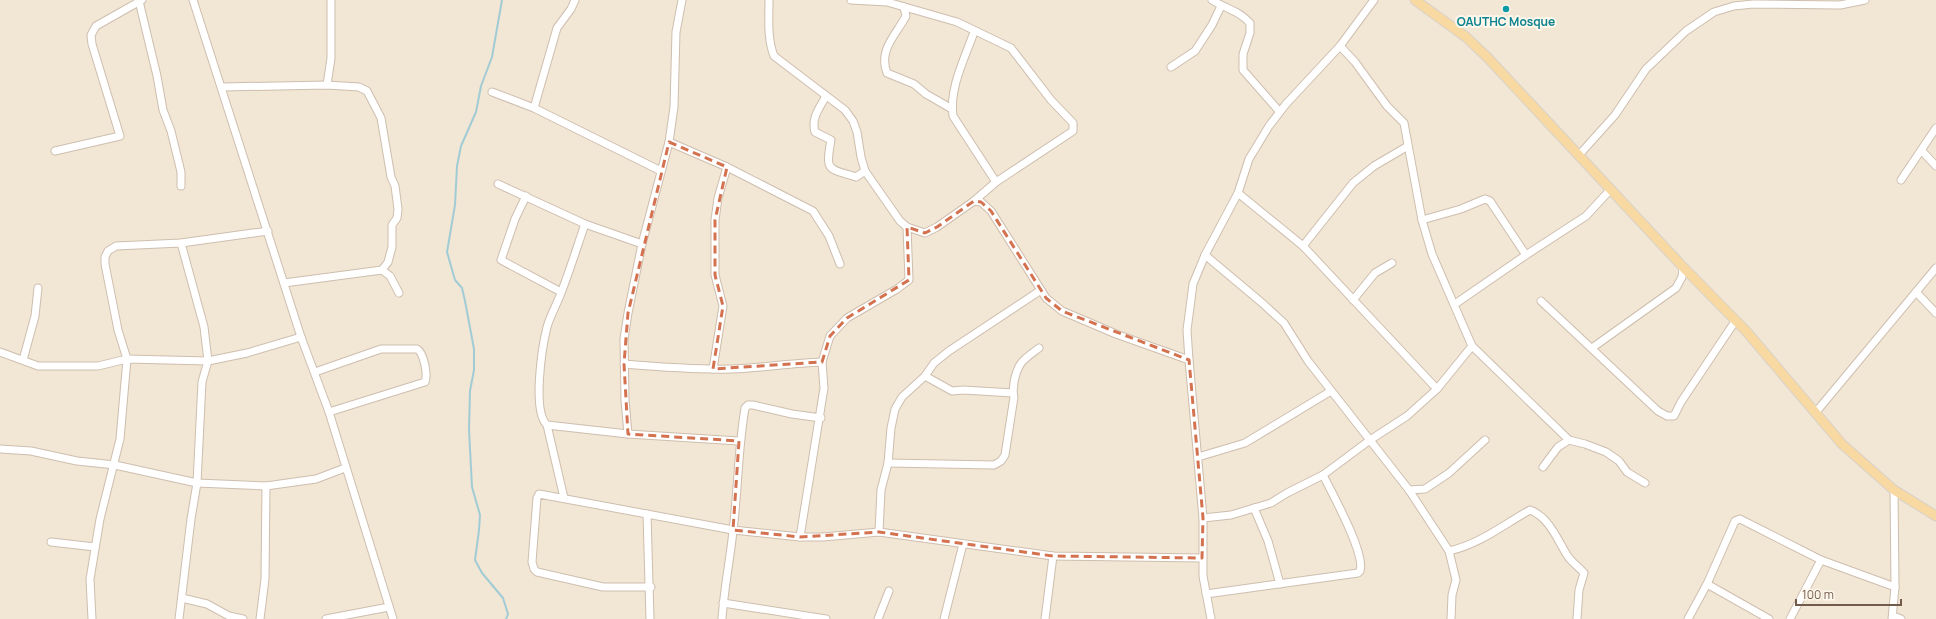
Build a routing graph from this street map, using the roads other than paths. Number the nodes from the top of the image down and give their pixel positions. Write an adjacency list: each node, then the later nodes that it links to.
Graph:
1 (193, 0): 18 (street)
2 (331, 0): 17 (street)
3 (574, 0): 21 (street)
4 (682, 0): 25 (street)
5 (770, 0): 20 (street)
6 (851, 0): 13 (street)
7 (1212, 0): 12 (street)
8 (1374, 0): 15 (street)
9 (1415, 0): 29 (main road)
10 (1865, 0): 29 (street)
11 (141, 1): 27 (street); 37 (street)
12 (1221, 6): 16 (street); 23 (street)
13 (904, 7): 14 (street); 22 (street)
14 (974, 32): 22 (street); 35 (street)
15 (1340, 46): 23 (street); 26 (street)
16 (1171, 67)
17 (327, 85): 18 (street); 55 (street)
18 (222, 87): 45 (street)
19 (492, 92): 21 (street)
20 (826, 96): 33 (street); 33 (street)
21 (534, 108): 32 (street)
22 (952, 109): 35 (street)
23 (1279, 111): 39 (street)
24 (1936, 128): 28 (street)
25 (670, 142): 31 (street); 32 (street)
26 (1408, 146): 42 (street); 48 (street)
27 (55, 151)
28 (1922, 151): 30 (street); 34 (street)
29 (1579, 156): 38 (main road)
30 (1936, 166)
31 (727, 167): 52 (street); 78 (street)
32 (661, 171): 47 (street)
33 (865, 171): 44 (street)
34 (1901, 180)
35 (996, 182): 41 (street)
36 (498, 184): 40 (street)
37 (181, 186)
38 (1612, 189): 49 (street); 53 (main road)
39 (1238, 193): 48 (street); 50 (street)
40 (526, 196): 43 (street); 59 (street)
41 (974, 201): 44 (street); 58 (street)
42 (1422, 220): 49 (street); 64 (street)
43 (585, 224): 47 (street); 59 (street)
44 (907, 227): 76 (street)
45 (268, 231): 46 (street); 56 (street)
46 (180, 243): 72 (street); 75 (street)
47 (642, 244): 77 (street)
48 (1302, 246): 62 (street)
49 (1526, 255): 64 (street)
50 (1205, 256): 74 (street); 82 (street)
51 (1392, 263): 62 (street)
52 (840, 264)
53 (1683, 267): 66 (main road); 70 (street)
54 (1936, 268): 60 (street)
55 (382, 270): 56 (street); 61 (street)
56 (284, 283): 67 (street)
57 (38, 288): 73 (street)
58 (1041, 290): 74 (street); 80 (street)
59 (561, 292): 87 (street)
60 (1916, 292): 65 (street); 85 (street)
61 (399, 293)
62 (1354, 300): 81 (street)
63 (1541, 300): 70 (street)
64 (1455, 304): 68 (street)
65 (1936, 313)
66 (1736, 320): 70 (street); 85 (main road)
67 (301, 337): 75 (street); 79 (street)
68 (1472, 346): 81 (street); 91 (street)
69 (1039, 348): 83 (street)
70 (1592, 348)
71 (0, 352): 73 (street)
72 (127, 359): 73 (street); 75 (street); 96 (street)
73 (23, 360)
74 (1189, 360): 94 (street)
75 (208, 361): 100 (street)
76 (822, 362): 78 (street); 86 (street)
77 (624, 364): 78 (street); 88 (street)
78 (713, 369)
79 (315, 372): 84 (street); 84 (street)
80 (925, 376): 83 (street); 95 (street)
81 (1437, 389): 89 (street)
82 (1331, 391): 89 (street); 94 (street)
83 (1013, 393): 95 (street)
84 (328, 412): 98 (street)
85 (1816, 412): 104 (main road)
86 (820, 418): 92 (street); 112 (street)
87 (548, 425): 88 (street); 105 (street)
88 (628, 434): 92 (street)
89 (1370, 440): 99 (street); 103 (street)
90 (1485, 440): 103 (street)
91 (1569, 440): 97 (street); 101 (street)
92 (739, 441): 110 (street)
93 (0, 449): 96 (street)
94 (1198, 457): 109 (street)
95 (888, 463): 111 (street)
96 (115, 465): 100 (street); 115 (street)
97 (1544, 466)
98 (345, 468): 102 (street); 128 (street)
99 (1323, 476): 106 (street); 120 (street)
100 (197, 483): 102 (street); 126 (street)
101 (1644, 483)
102 (266, 486): 133 (street)
103 (1409, 490): 116 (street)
104 (1894, 490): 108 (main road); 123 (street)
105 (564, 498): 107 (street); 122 (street)
106 (1254, 508): 109 (street); 120 (street)
107 (647, 514): 110 (street); 122 (street)
108 (1936, 516)
109 (1203, 518): 118 (street)
110 (733, 530): 112 (street); 127 (street)
111 (879, 532): 112 (street); 114 (street)
112 (800, 537)
113 (51, 542): 115 (street)
114 (963, 544): 117 (street); 140 (street)
115 (95, 546): 130 (street)
116 (1449, 551): 143 (street); 144 (street)
117 (1054, 556): 118 (street); 141 (street)
118 (1202, 558): 125 (street)
119 (1821, 560): 121 (street); 123 (street); 147 (street)
120 (1280, 584): 125 (street)
121 (1707, 584): 145 (street); 146 (street)
122 (651, 587): 136 (street)
123 (1895, 587): 129 (street)
124 (889, 591): 139 (street)
125 (1206, 594): 142 (street)
126 (182, 598): 131 (street); 132 (street)
127 (723, 602): 137 (street); 138 (street)
128 (389, 607): 134 (street); 135 (street)
129 (1893, 617): 148 (street)
130 (92, 619)
131 (179, 619)
132 (243, 619)
133 (260, 619)
134 (326, 619)
135 (393, 619)
136 (650, 619)
137 (722, 619)
138 (826, 619)
139 (878, 619)
140 (944, 619)
141 (1045, 619)
142 (1211, 619)
143 (1451, 619)
144 (1577, 619)
145 (1688, 619)
146 (1769, 619)
147 (1790, 619)
148 (1901, 619)

